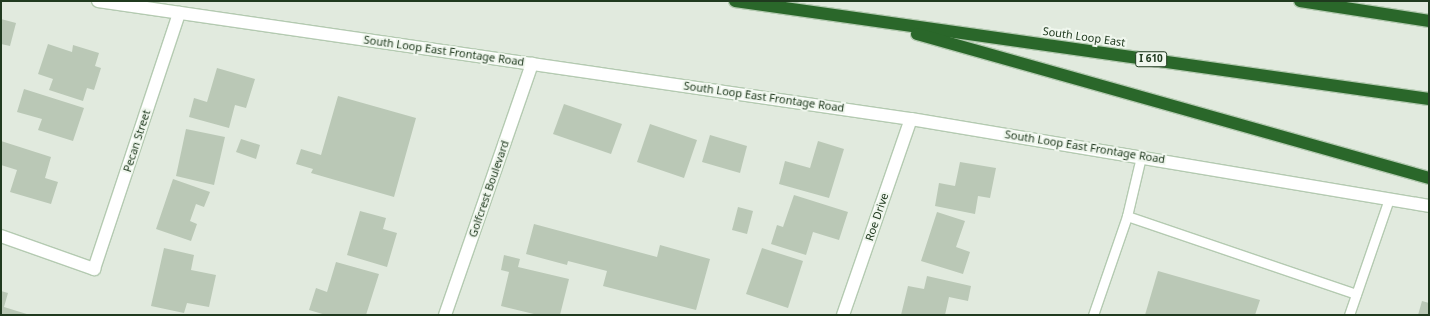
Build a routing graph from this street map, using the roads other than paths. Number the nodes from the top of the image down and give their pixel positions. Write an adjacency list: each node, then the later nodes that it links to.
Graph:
1 (98, 1): 4 (main road, South Loop East Frontage Road)
2 (735, 1): 6 (highway, South Loop East / I 610)
3 (1300, 1): 5 (highway)
4 (179, 13): 7 (main road, South Loop East Frontage Road); 15 (main road, Pecan Street)
5 (1429, 21)
6 (873, 22): 8 (highway, South Loop East / I 610); 11 (highway)
7 (532, 64): 9 (main road, South Loop East Frontage Road); 17 (main road, Golfcrest Boulevard)
8 (1429, 99)
9 (912, 119): 10 (main road, South Loop East Frontage Road); 18 (main road, Roe Drive)
10 (1141, 157): 12 (main road, South Loop East Frontage Road); 14 (lane)
11 (1429, 178)
12 (1389, 199): 13 (main road, South Loop East Frontage Road); 16 (lane)
13 (1429, 206)
14 (1127, 216): 16 (lane); 19 (lane)
15 (1, 236)
16 (1356, 294): 20 (lane)
17 (445, 315)
18 (843, 315)
19 (1093, 315)
20 (1349, 315)

